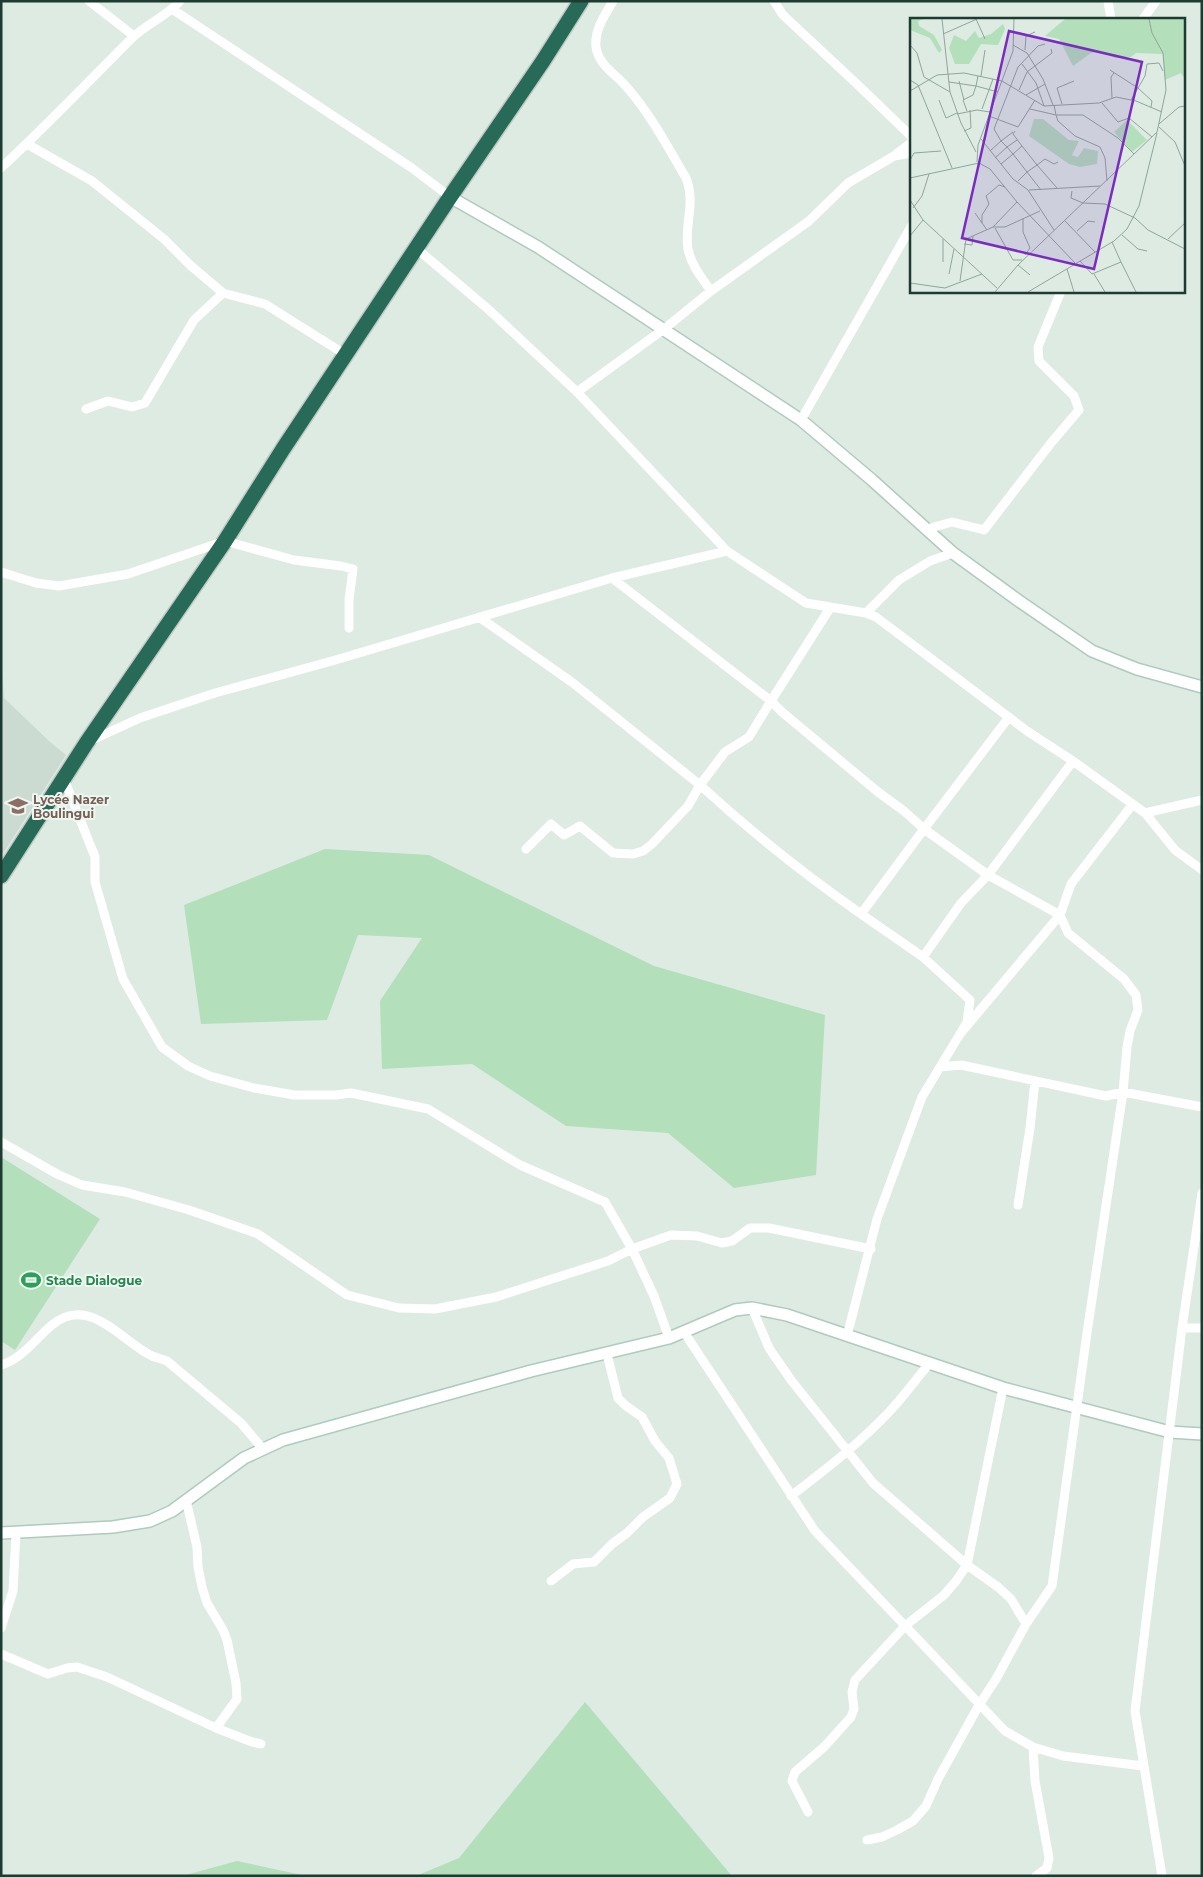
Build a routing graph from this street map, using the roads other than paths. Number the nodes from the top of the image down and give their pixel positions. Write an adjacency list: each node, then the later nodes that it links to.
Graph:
1 (89, 1): 11 (street)
2 (180, 1): 8 (street)
3 (582, 1): 18 (highway)
4 (613, 1): 21 (street)
5 (774, 1): 12 (street)
6 (1108, 1): 9 (street)
7 (1156, 1): 10 (street)
8 (172, 9): 11 (street); 18 (street)
9 (1111, 18)
10 (1144, 18)
11 (134, 36): 13 (street)
12 (910, 135)
13 (27, 144): 17 (street); 23 (street)
14 (910, 144): 16 (street)
15 (910, 153): 16 (street)
16 (894, 156): 21 (street)
17 (1, 168)
18 (450, 197): 20 (highway); 24 (main road)
19 (910, 229): 28 (street)
20 (416, 248): 25 (highway); 26 (street)
21 (711, 291): 24 (street)
22 (1060, 292): 29 (street)
23 (223, 293): 25 (street); 27 (street)
24 (664, 329): 26 (street); 28 (main road)
25 (346, 356): 30 (highway)
26 (577, 392): 31 (street)
27 (86, 409)
28 (801, 420): 29 (main road)
29 (927, 529): 32 (main road)
30 (225, 541): 33 (street); 38 (street); 42 (highway)
31 (726, 551): 34 (street); 35 (street)
32 (953, 553): 36 (street); 39 (main road)
33 (1, 572)
34 (612, 578): 37 (street); 40 (street)
35 (830, 608): 36 (street); 40 (street)
36 (866, 613): 41 (street)
37 (480, 617): 42 (street); 45 (street)
38 (349, 628)
39 (1202, 687)
40 (771, 701): 45 (street); 49 (street)
41 (1009, 717): 43 (street); 49 (street)
42 (87, 742): 44 (highway)
43 (1073, 761): 47 (street); 52 (street)
44 (64, 779): 53 (highway); 65 (street)
45 (700, 785): 50 (street); 54 (street)
46 (1202, 800): 48 (street)
47 (1132, 805): 48 (street); 55 (street)
48 (1145, 813): 51 (street)
49 (924, 829): 52 (street); 54 (street)
50 (526, 849)
51 (1202, 870)
52 (988, 875): 55 (street); 56 (street)
53 (1, 876)
54 (861, 914): 56 (street)
55 (1060, 915): 57 (street); 60 (street)
56 (923, 957): 57 (street)
57 (960, 1034): 58 (street)
58 (940, 1067): 59 (street); 66 (street)
59 (1035, 1081): 60 (street); 64 (street)
60 (1123, 1092): 61 (street); 77 (street)
61 (1202, 1107)
62 (1, 1142): 65 (street)
63 (1202, 1193): 68 (street)
64 (1018, 1205)
65 (632, 1249): 66 (street); 72 (street)
66 (870, 1249): 71 (street)
67 (752, 1308): 70 (main road); 71 (main road); 81 (street)
68 (1182, 1328): 69 (street); 78 (street)
69 (1202, 1328)
70 (684, 1332): 72 (main road); 82 (street)
71 (847, 1336): 74 (main road)
72 (669, 1338): 73 (main road)
73 (607, 1354): 80 (main road); 87 (street)
74 (929, 1364): 76 (main road); 81 (street)
75 (1, 1365): 80 (street)
76 (1003, 1388): 77 (main road); 86 (street)
77 (1076, 1408): 78 (main road); 88 (street)
78 (1170, 1432): 79 (main road); 96 (street)
79 (1202, 1434)
80 (263, 1449): 83 (main road)
81 (848, 1451): 82 (street); 86 (street)
82 (791, 1496): 89 (street)
83 (186, 1500): 85 (main road); 93 (street)
84 (1, 1533): 85 (main road)
85 (16, 1533): 90 (street)
86 (967, 1565): 88 (street); 89 (street)
87 (550, 1581)
88 (1026, 1624): 92 (street)
89 (905, 1626): 92 (street); 97 (street)
90 (1, 1628)
91 (1, 1654): 93 (street)
92 (979, 1704): 95 (street); 98 (street)
93 (216, 1728): 94 (street)
94 (261, 1744)
95 (1033, 1747): 96 (street); 99 (street)
96 (1143, 1766): 100 (street)
97 (808, 1812)
98 (867, 1840)
99 (1036, 1876)
100 (1162, 1876)

